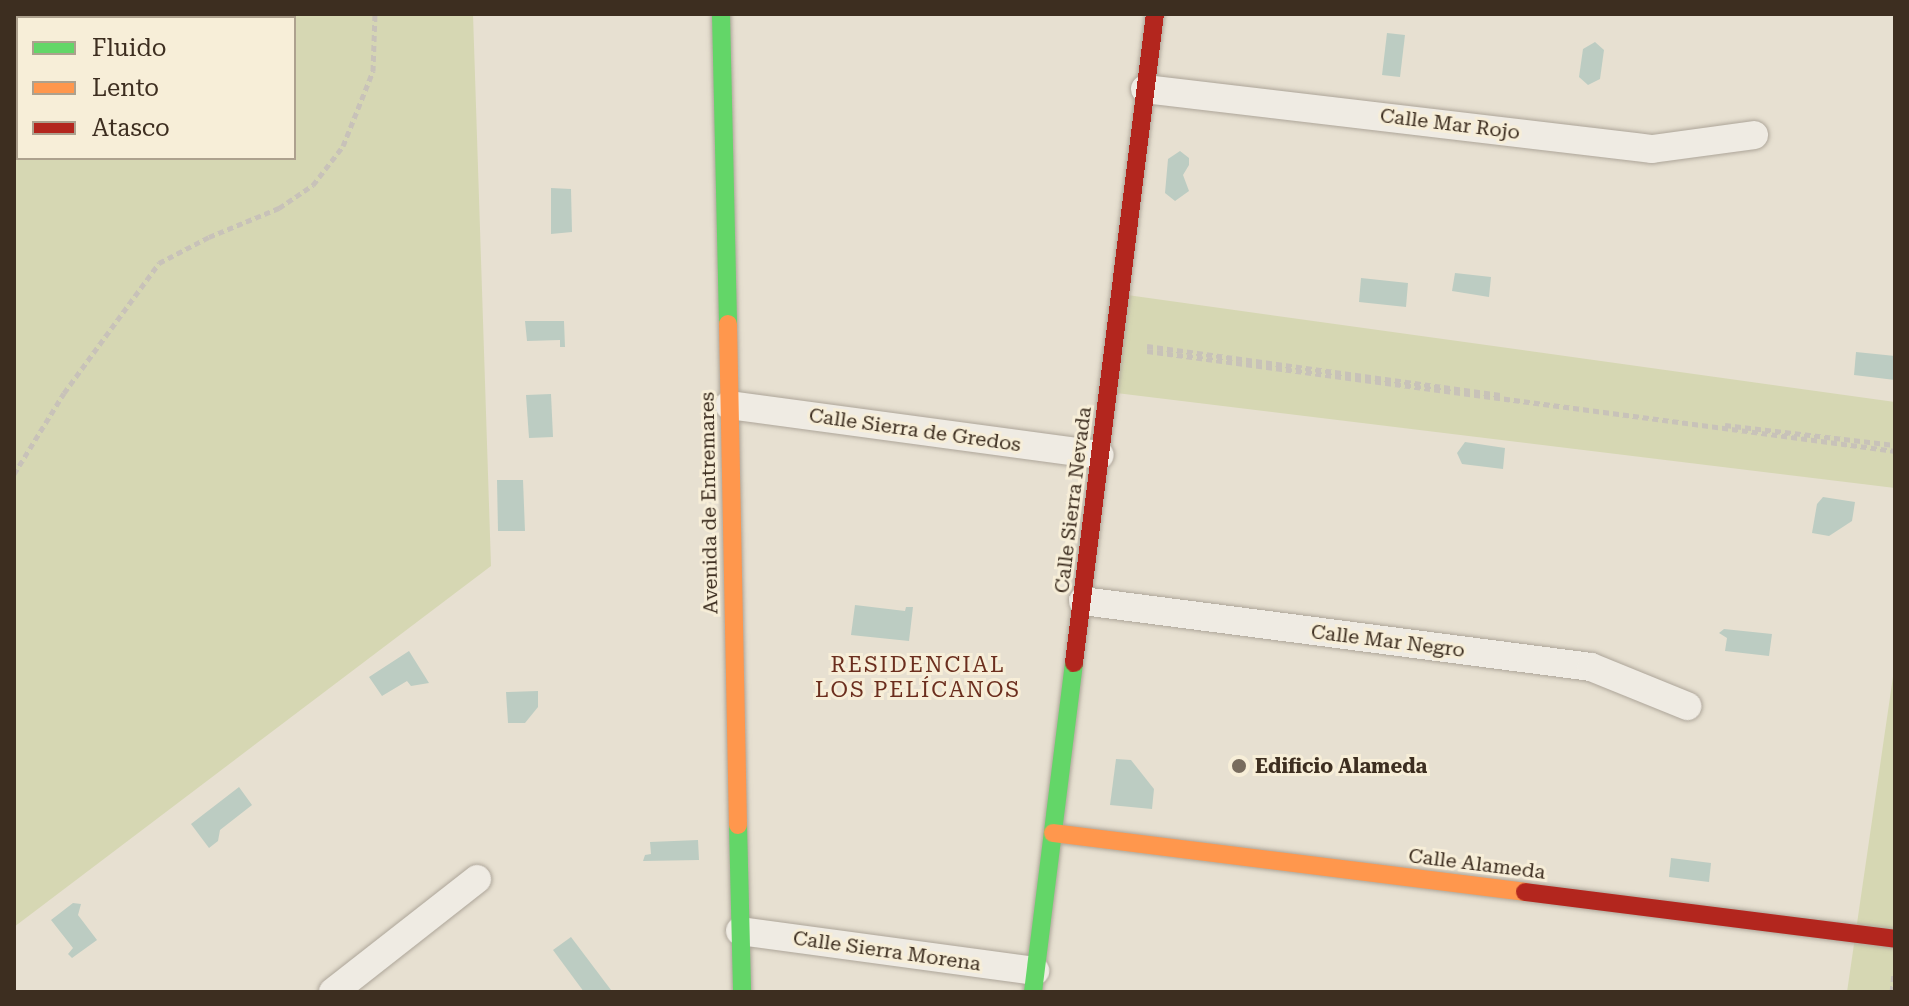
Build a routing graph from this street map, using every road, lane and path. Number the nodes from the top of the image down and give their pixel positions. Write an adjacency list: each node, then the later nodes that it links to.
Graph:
1 (375, 14): 11 (path)
2 (721, 14): 7 (street, Avenida de Entremares)
3 (1155, 14): 4 (street, Calle Sierra Nevada)
4 (1145, 89): 5 (street, Calle Mar Rojo); 6 (street, Calle Sierra Nevada)
5 (1754, 135)
6 (1114, 344): 8 (path); 9 (path); 10 (street, Calle Sierra Nevada)
7 (729, 405): 10 (street, Calle Sierra de Gredos); 16 (street, Avenida de Entremares)
8 (1895, 445)
9 (1895, 451)
10 (1100, 455): 12 (street, Calle Sierra Nevada)
11 (14, 474)
12 (1083, 601): 13 (street, Calle Mar Negro); 14 (street, Calle Sierra Nevada)
13 (1687, 706)
14 (1053, 833): 17 (street, Calle Alameda); 19 (street, Calle Sierra Nevada)
15 (477, 879): 20 (street)
16 (740, 931): 19 (street, Calle Sierra Morena); 21 (street, Avenida de Entremares)
17 (1895, 939)
18 (1895, 965): 22 (path)
19 (1034, 982)
20 (333, 992)
21 (742, 992)
22 (1892, 992)

